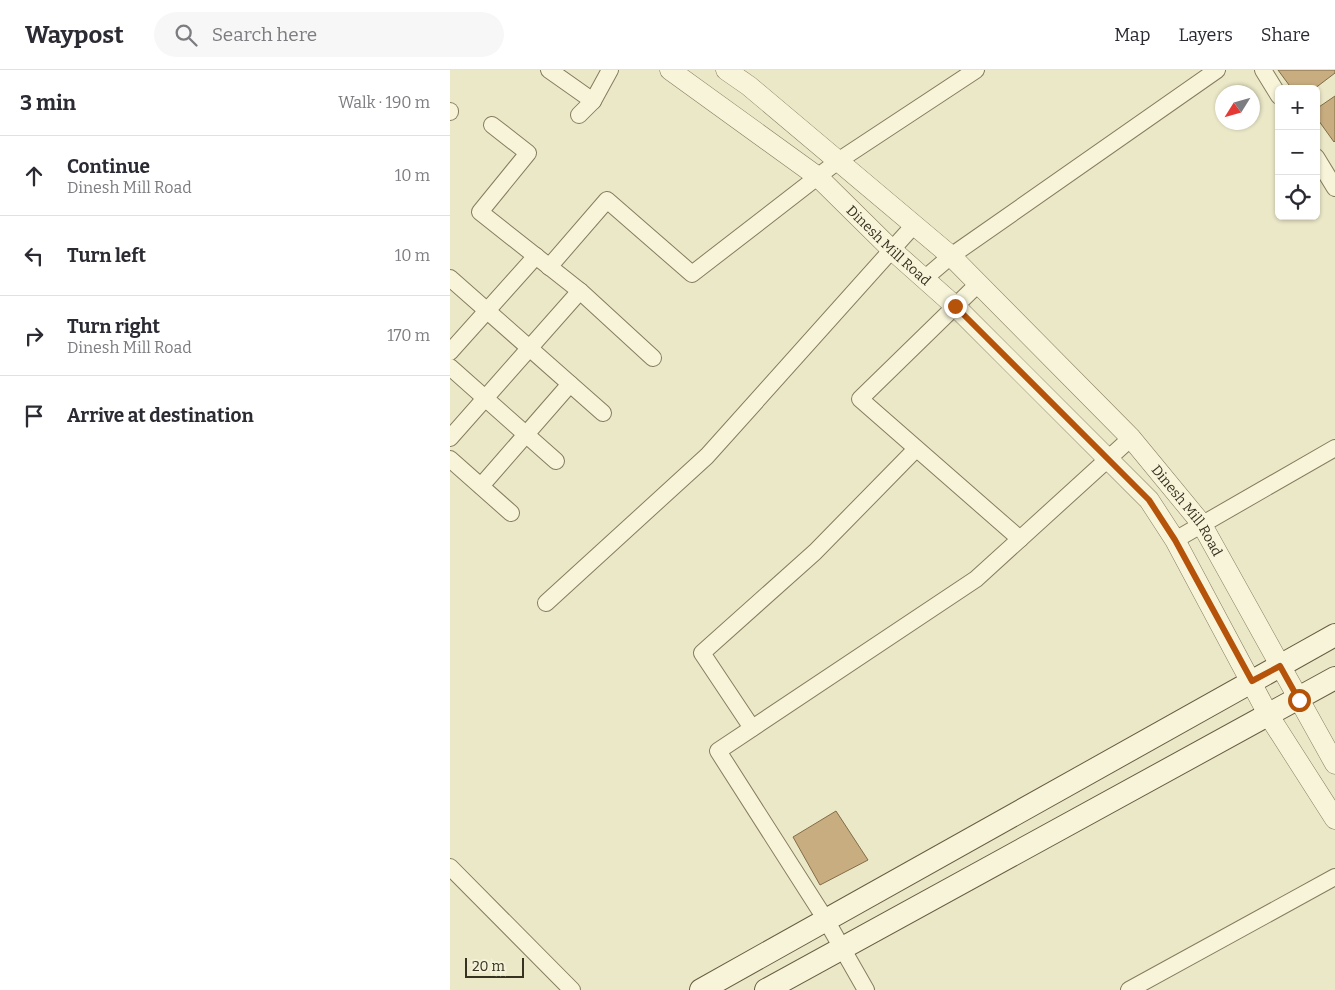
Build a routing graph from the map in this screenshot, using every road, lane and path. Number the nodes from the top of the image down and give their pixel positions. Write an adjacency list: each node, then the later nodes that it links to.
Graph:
1 (549, 70): 9 (street)
2 (610, 70): 9 (street)
3 (670, 70): 14 (street, Dinesh Mill Road)
4 (976, 70): 12 (street)
5 (1216, 70): 19 (street)
6 (1263, 70): 8 (street)
7 (734, 72): 12 (street, Dinesh Mill Road)
8 (1275, 90)
9 (593, 101): 10 (street)
10 (579, 115)
11 (492, 125): 18 (street)
12 (838, 161): 14 (street); 16 (street, Dinesh Mill Road)
13 (1325, 163): 15 (street)
14 (818, 177): 17 (street, Dinesh Mill Road); 20 (street)
15 (1335, 188)
16 (914, 225): 17 (street); 19 (street, Dinesh Mill Road)
17 (892, 250): 22 (street, Dinesh Mill Road); 47 (street)
18 (536, 256): 20 (street); 26 (street)
19 (951, 256): 22 (street); 23 (street, Dinesh Mill Road)
20 (549, 267): 24 (street)
21 (450, 278): 26 (street)
22 (924, 279): 25 (street, Dinesh Mill Road)
23 (978, 284): 25 (street); 36 (street, Dinesh Mill Road)
24 (580, 291): 27 (street); 29 (street)
25 (955, 306): 38 (street); 40 (street, Dinesh Mill Road)
26 (488, 311): 27 (street); 28 (street)
27 (529, 349): 31 (street); 32 (street)
28 (450, 352)
29 (653, 358)
30 (450, 367): 32 (street)
31 (570, 384): 33 (street); 34 (street)
32 (486, 398): 34 (street); 35 (street)
33 (603, 413)
34 (525, 433): 41 (street); 42 (street)
35 (450, 438)
36 (1131, 438): 40 (street); 44 (street, Dinesh Mill Road)
37 (1335, 448): 44 (street)
38 (916, 449): 45 (street); 54 (street)
39 (450, 459): 42 (street)
40 (1108, 459): 45 (street); 46 (street, Dinesh Mill Road)
41 (556, 461)
42 (481, 486): 43 (street)
43 (511, 513)
44 (1201, 523): 46 (street); 49 (street, Dinesh Mill Road)
45 (1020, 539): 54 (street)
46 (1175, 540): 51 (street, Dinesh Mill Road)
47 (546, 603)
48 (1335, 635): 49 (main road)
49 (1280, 666): 51 (main road); 52 (street, Dinesh Mill Road)
50 (1335, 678): 52 (main road)
51 (1252, 681): 53 (street, Dinesh Mill Road); 59 (main road)
52 (1299, 700): 53 (main road); 55 (street, Dinesh Mill Road)
53 (1269, 716): 56 (street, Dinesh Mill Road); 60 (main road)
54 (752, 728): 59 (street)
55 (1335, 764)
56 (1335, 819)
57 (450, 867): 61 (street)
58 (1335, 877): 65 (street)
59 (826, 920): 60 (street); 62 (main road)
60 (842, 948): 63 (main road); 64 (street)
61 (572, 990)
62 (701, 990)
63 (766, 990)
64 (866, 990)
65 (1129, 990)

